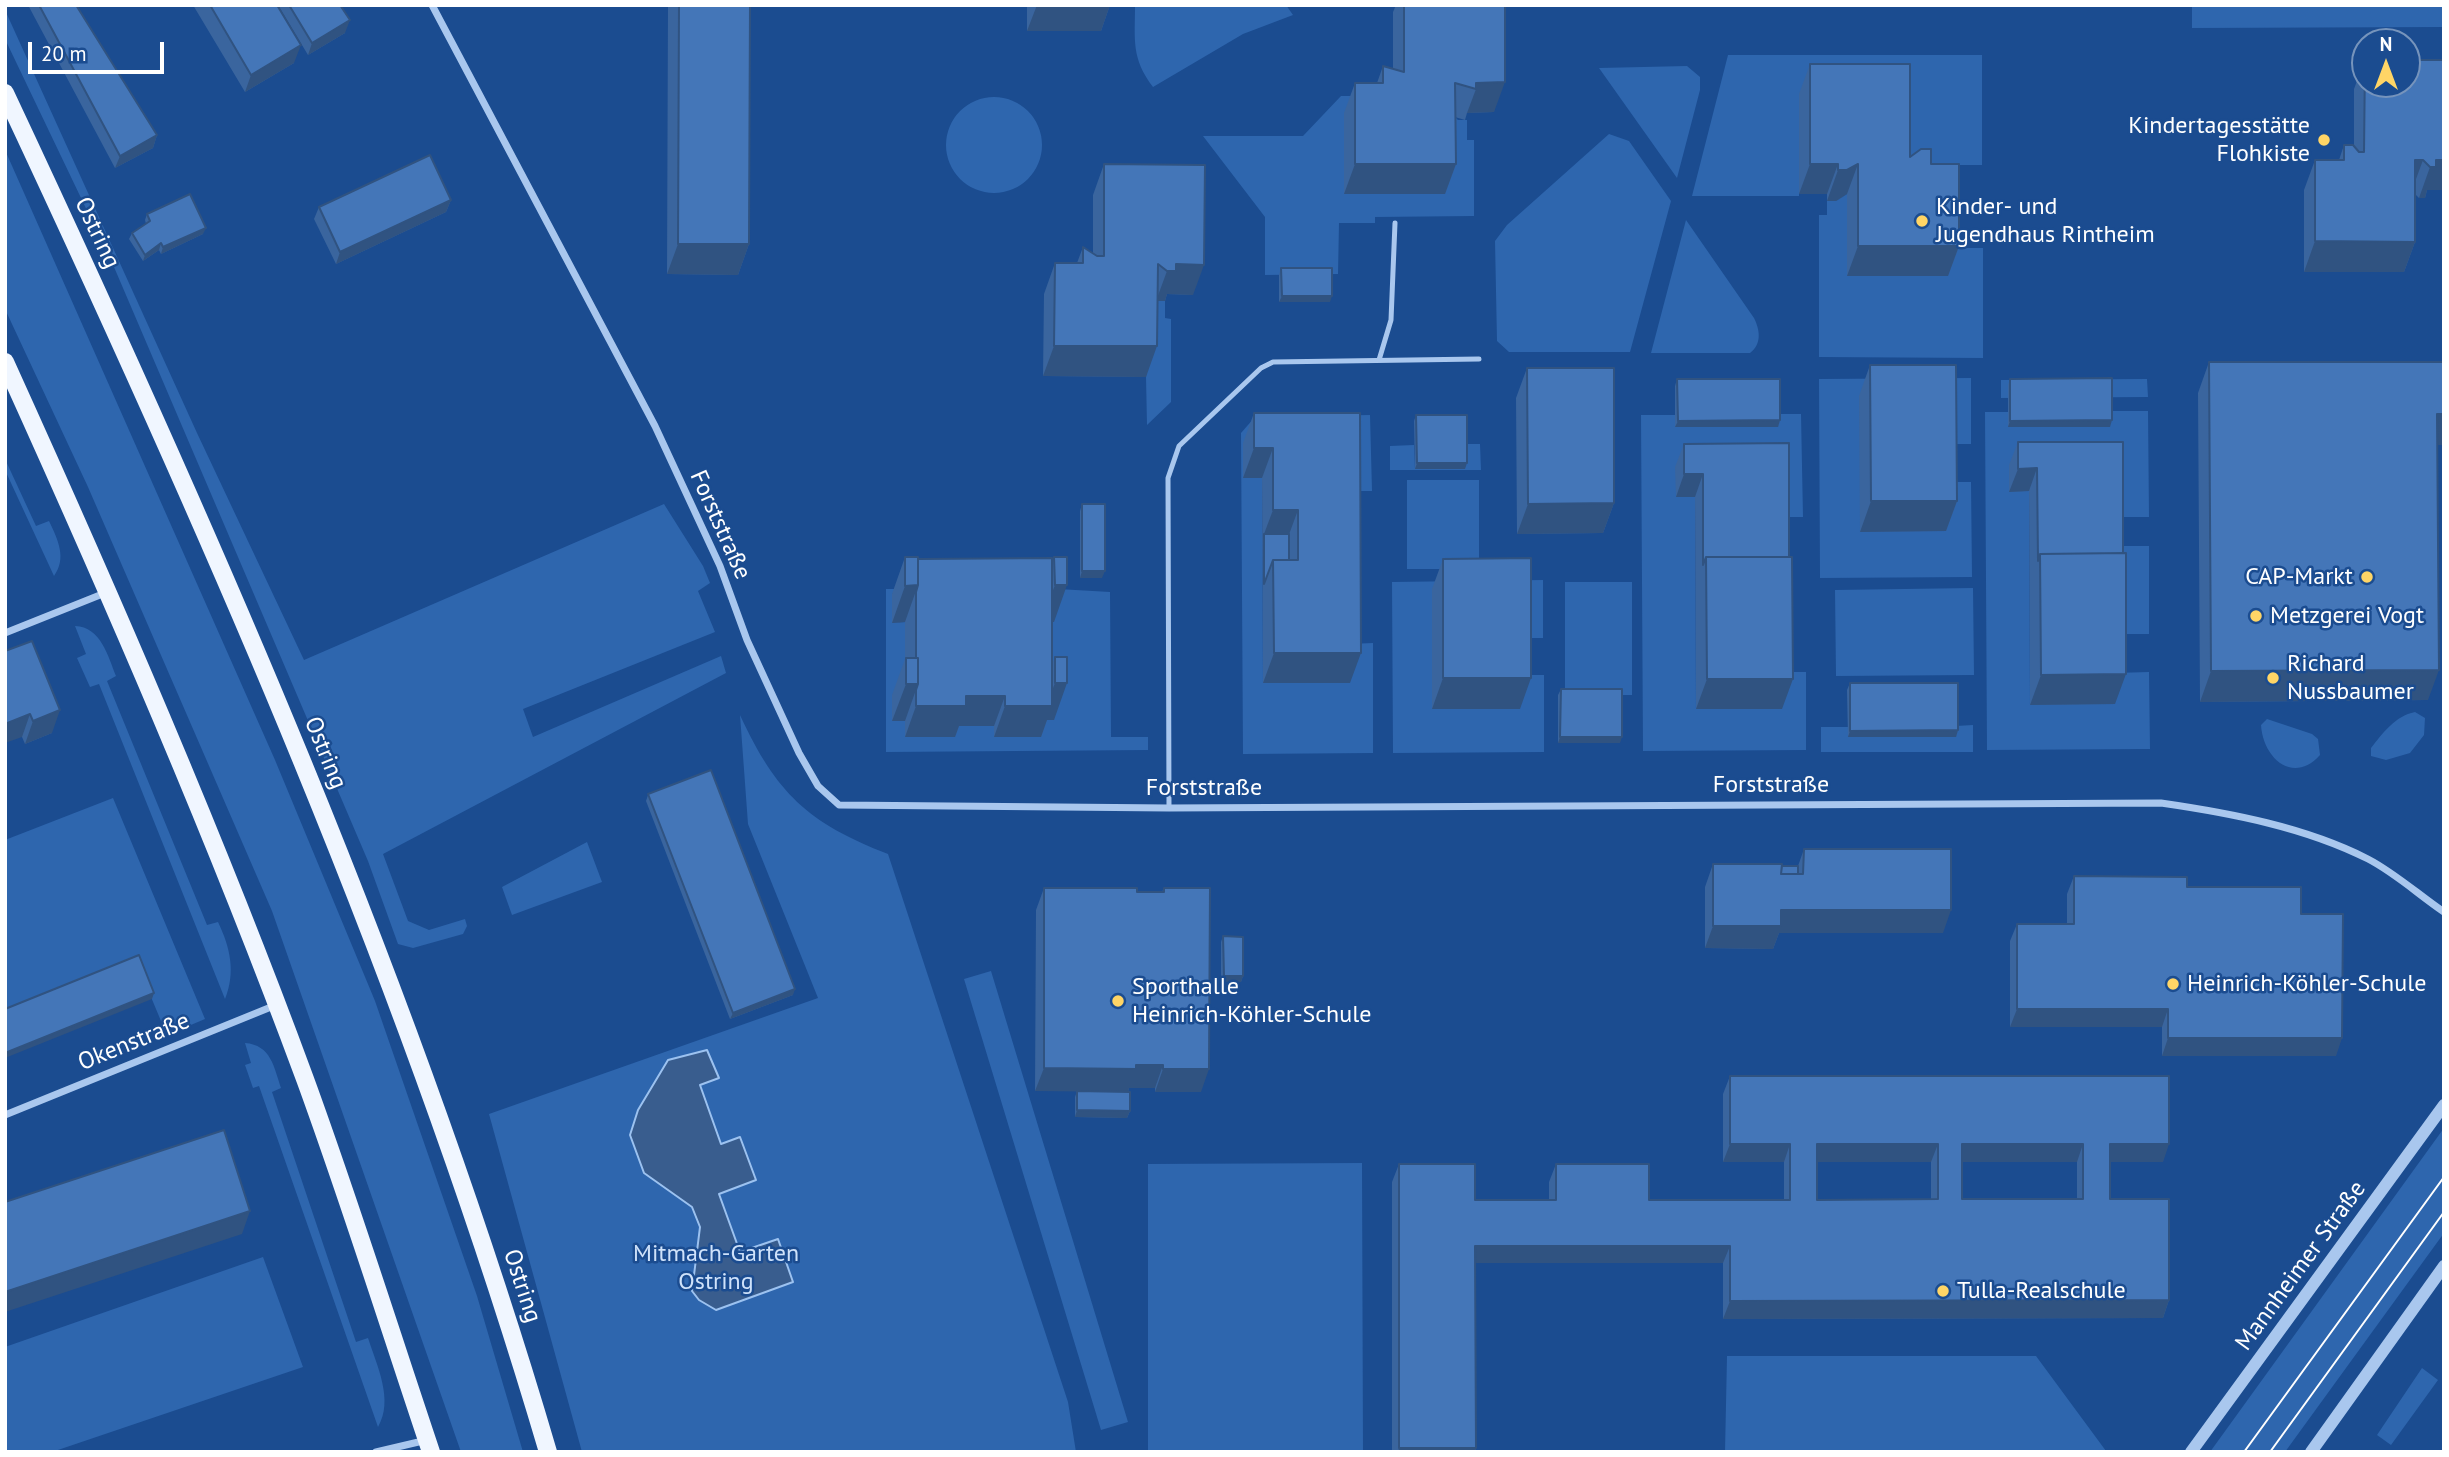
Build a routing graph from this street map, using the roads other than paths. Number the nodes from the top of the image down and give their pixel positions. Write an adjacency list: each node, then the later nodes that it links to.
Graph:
1 (432, 5): 9 (street, Forststraße)
2 (5, 93): 17 (main road, Ostring)
3 (1395, 223): 5 (lane)
4 (1479, 359): 5 (lane)
5 (1379, 360): 9 (lane)
6 (5, 362): 7 (main road)
7 (109, 591): 8 (street); 11 (main road)
8 (5, 633)
9 (1169, 808): 10 (street, Forststraße)
10 (2444, 912)
11 (276, 1005): 13 (street, Okenstraße); 15 (main road)
12 (2444, 1105): 18 (street, Mannheimer Straße)
13 (5, 1115)
14 (2444, 1266): 19 (street)
15 (429, 1446): 16 (street)
16 (376, 1452)
17 (548, 1452)
18 (2191, 1452)
19 (2311, 1452)

